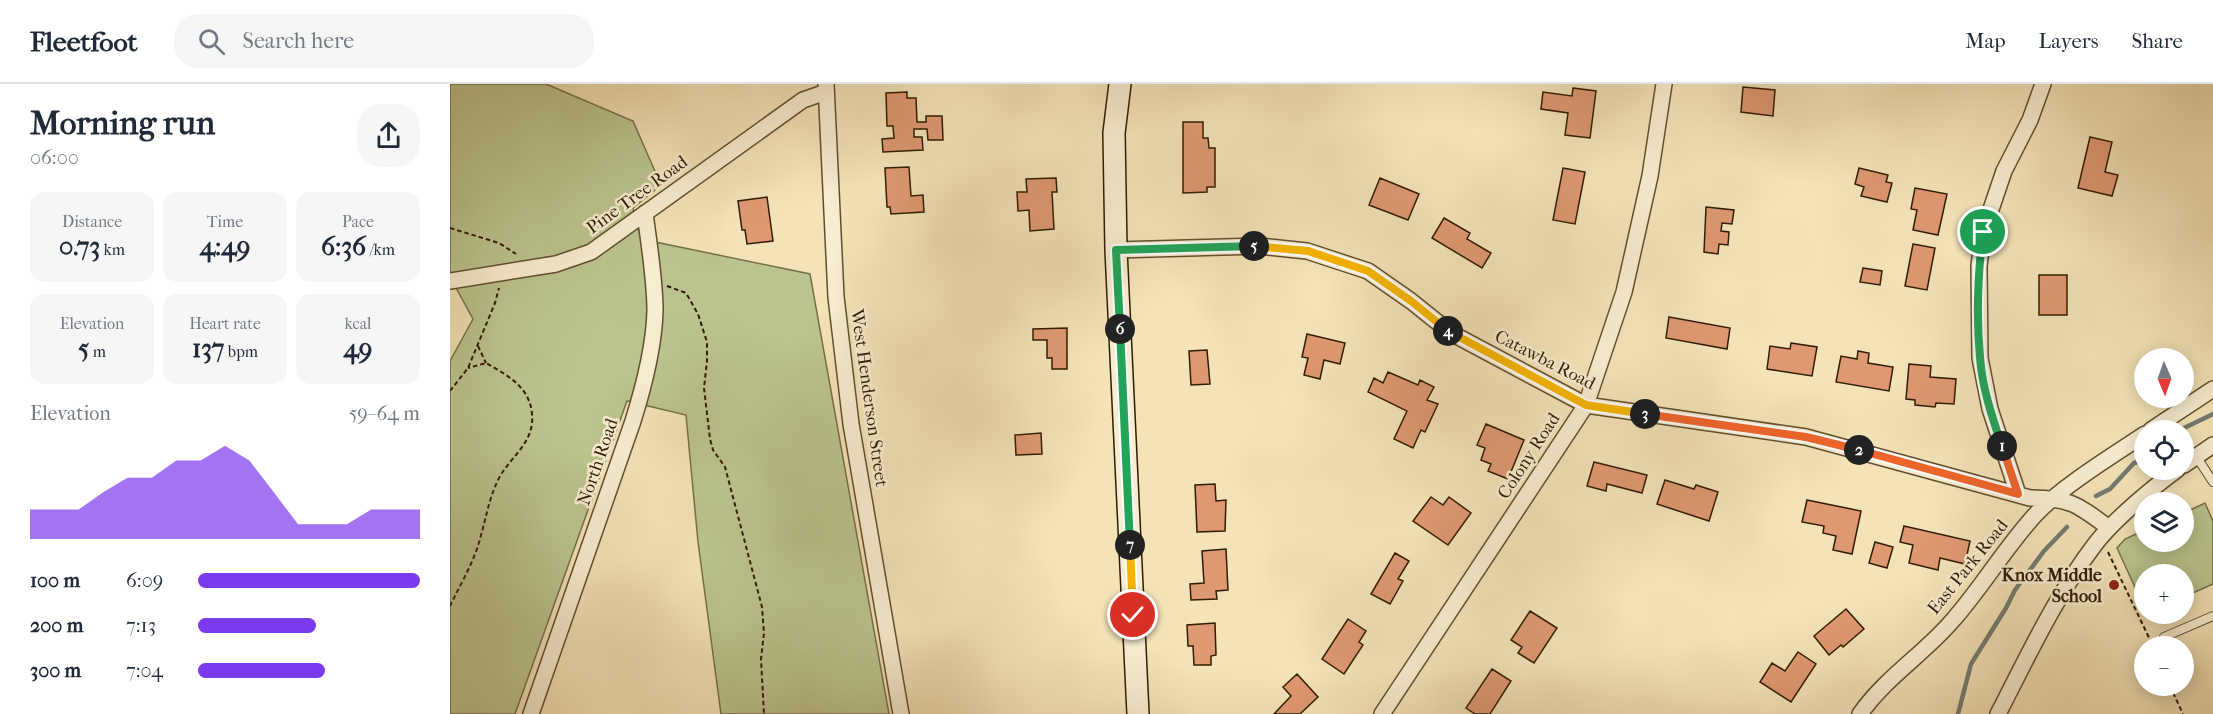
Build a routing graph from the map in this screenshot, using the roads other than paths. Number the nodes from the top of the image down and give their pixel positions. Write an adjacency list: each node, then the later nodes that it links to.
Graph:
1 (1120, 84): 6 (street)
2 (1664, 84): 9 (street, Colony Road)
3 (2043, 84): 17 (street)
4 (826, 88): 5 (street, Pine Tree Road); 23 (street, West Henderson Street)
5 (645, 213): 7 (street, Pine Tree Road); 22 (street, North Road)
6 (1116, 250): 9 (street, Catawba Road); 24 (street)
7 (450, 281)
8 (2213, 389): 10 (street)
9 (1586, 405): 17 (street, Catawba Road); 25 (street, Colony Road)
10 (2166, 420)
11 (2134, 442): 18 (street, East Park Road)
12 (2213, 445): 13 (street)
13 (2194, 458)
14 (2194, 465): 16 (lane)
15 (2165, 480): 19 (street)
16 (2213, 482)
17 (2018, 494): 18 (street, Catawba Road)
18 (2055, 498): 19 (street, Catawba Road); 26 (street, East Park Road)
19 (2109, 528): 27 (street)
20 (2213, 616): 21 (lane)
21 (2166, 636)
22 (531, 714)
23 (901, 714)
24 (1138, 714)
25 (1382, 714)
26 (1860, 714)
27 (1998, 714)

